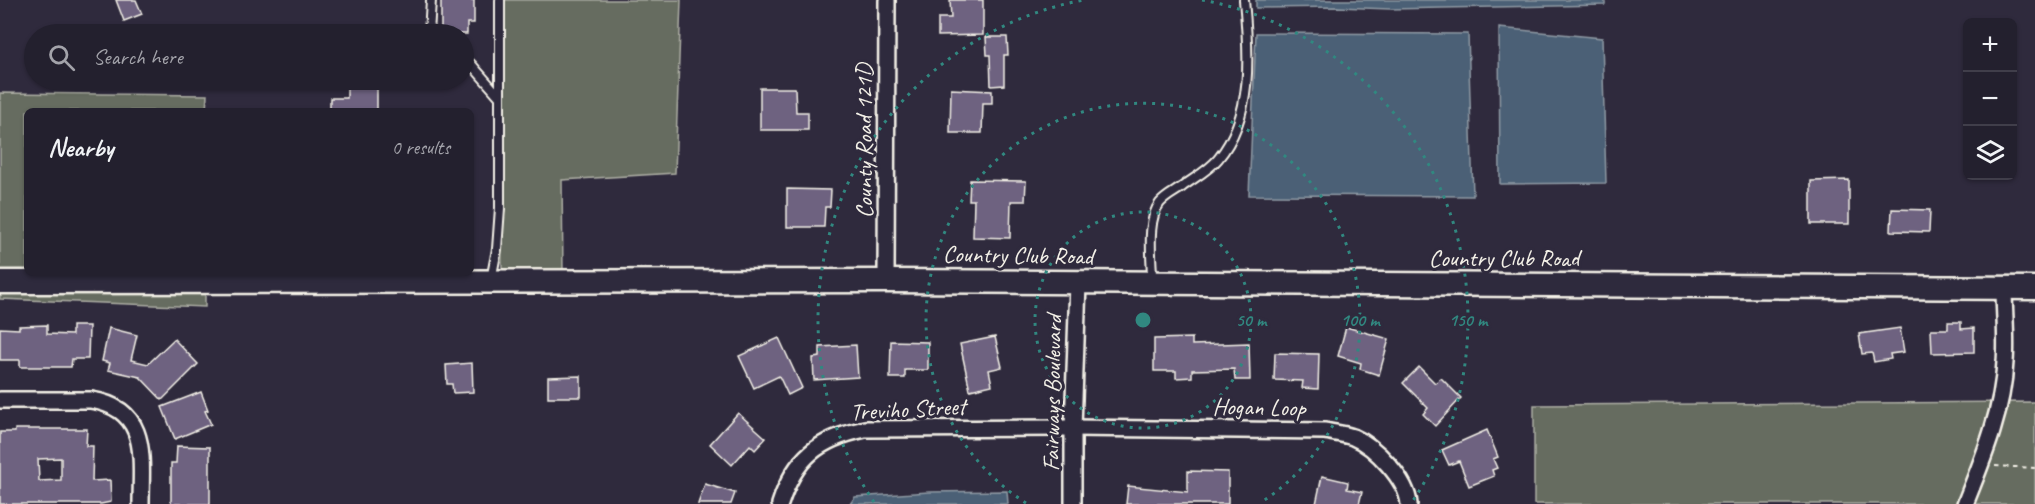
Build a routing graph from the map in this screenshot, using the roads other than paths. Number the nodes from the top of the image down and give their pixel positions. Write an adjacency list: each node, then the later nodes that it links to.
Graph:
1 (431, 0): 5 (lane)
2 (501, 0): 7 (lane)
3 (887, 0): 9 (street, County Road 121D)
4 (1244, 0): 12 (lane)
5 (430, 24)
6 (474, 67): 7 (lane)
7 (500, 96): 8 (lane)
8 (490, 281): 9 (street, Country Club Road); 10 (street, Country Club Road)
9 (886, 281): 11 (street, Country Club Road)
10 (0, 282)
11 (1078, 283): 12 (street, Country Club Road); 16 (street, Fairways Boulevard)
12 (1152, 284): 13 (street, Country Club Road)
13 (2004, 288): 14 (street, Country Club Road); 21 (street)
14 (2035, 288)
15 (0, 400): 17 (street)
16 (1072, 428): 18 (street, Treviho Street); 19 (street, Fairways Boulevard); 20 (street, Hogan Loop)
17 (141, 504)
18 (780, 504)
19 (1073, 504)
20 (1409, 504)
21 (1965, 504)

